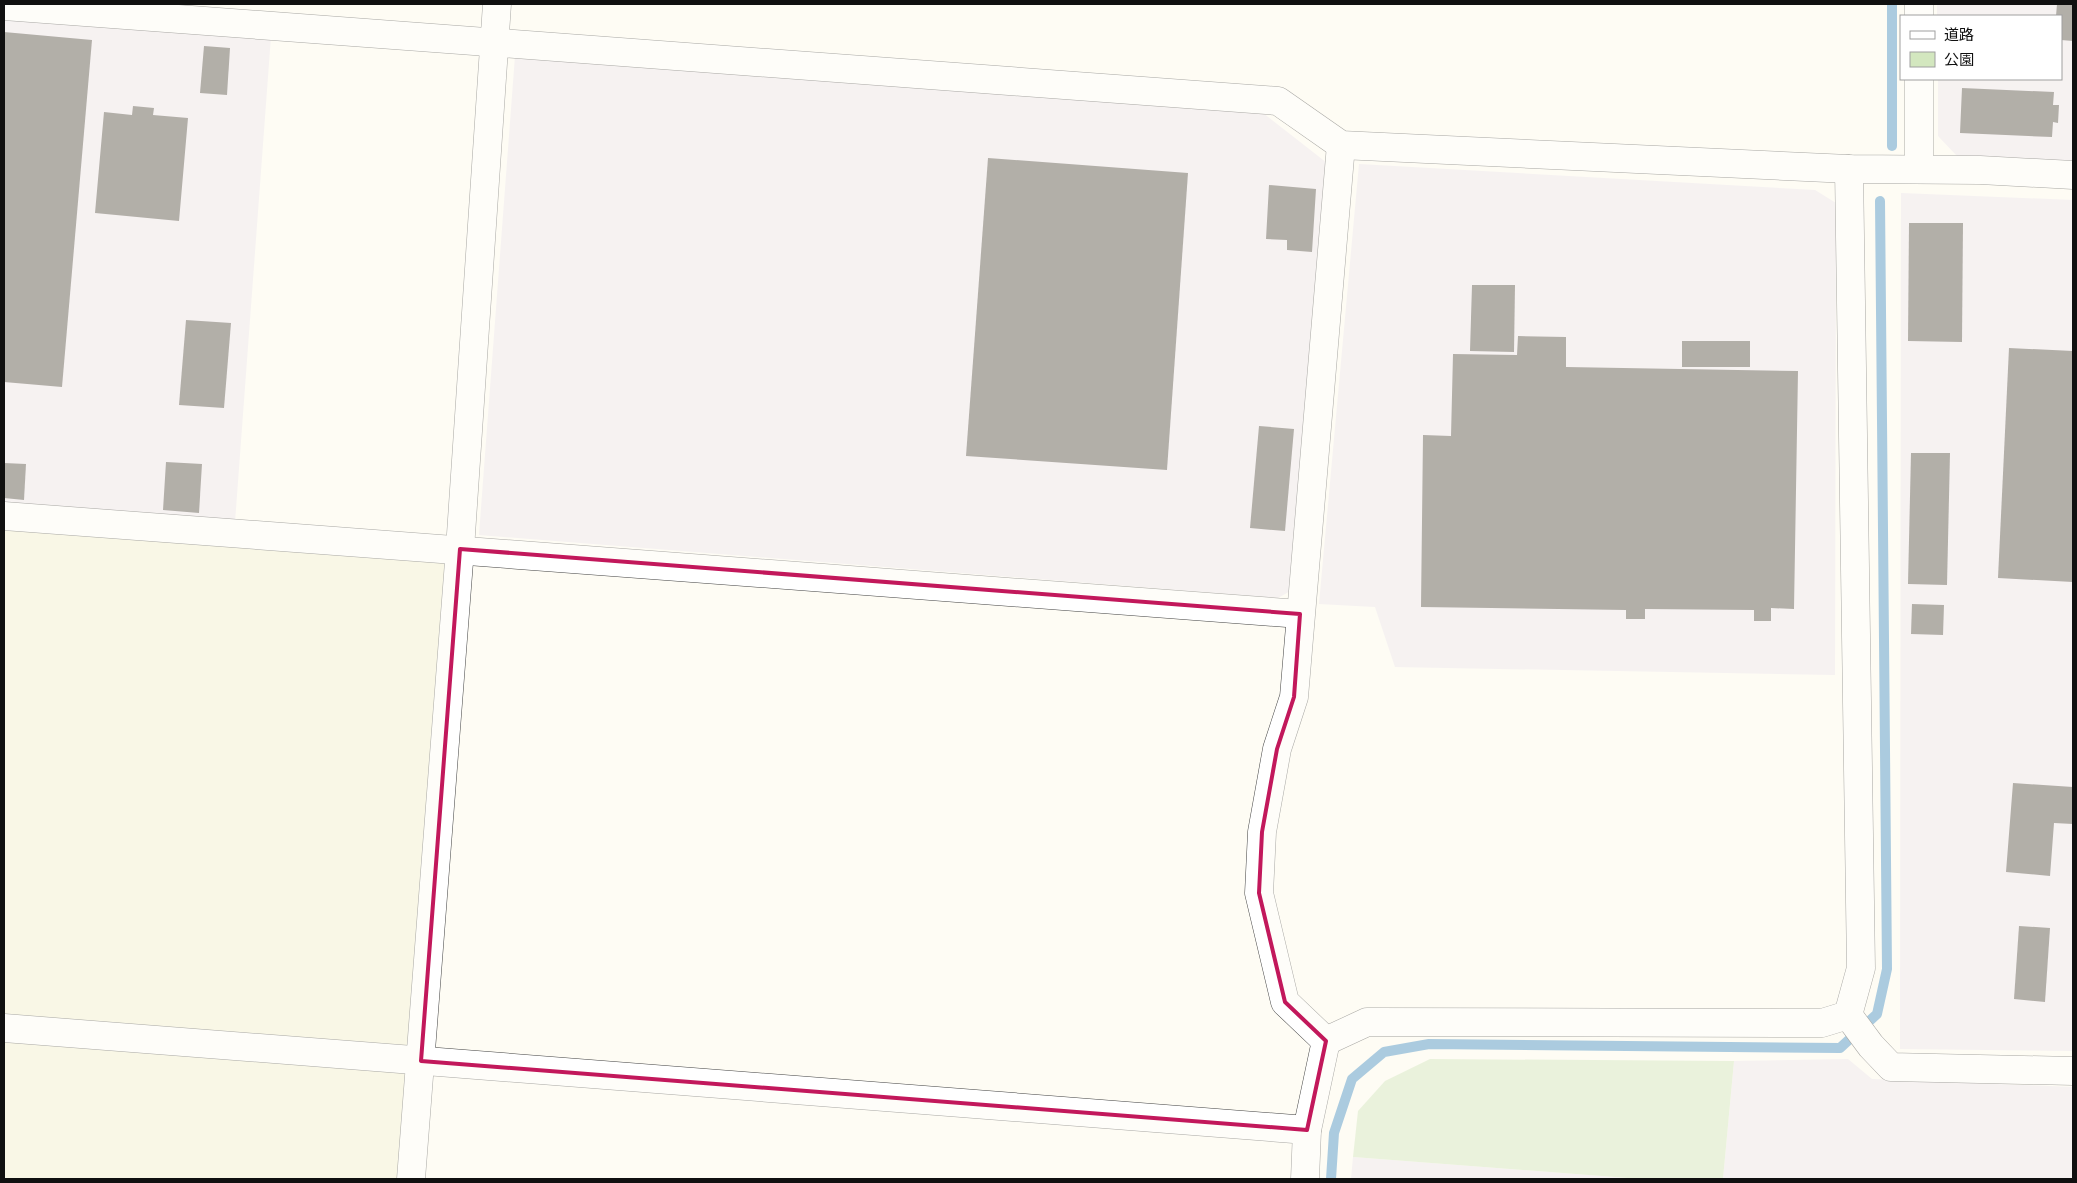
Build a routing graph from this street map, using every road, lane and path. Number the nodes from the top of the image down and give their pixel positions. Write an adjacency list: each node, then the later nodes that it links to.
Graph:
1 (497, 4): 3 (street)
2 (4, 6): 3 (street)
3 (494, 41): 5 (street); 10 (street)
4 (1919, 80): 7 (street)
5 (1341, 145): 6 (street); 11 (street)
6 (1849, 169): 7 (street); 12 (street)
7 (1920, 169): 8 (street)
8 (2073, 175)
9 (4, 516): 10 (street)
10 (460, 549): 11 (street); 15 (street)
11 (1300, 614): 14 (street)
12 (1848, 1015): 14 (street); 16 (street)
13 (4, 1028): 15 (street)
14 (1326, 1041): 17 (street)
15 (421, 1061): 17 (street); 18 (street)
16 (2073, 1071)
17 (1307, 1130): 19 (street)
18 (411, 1179)
19 (1305, 1179)

